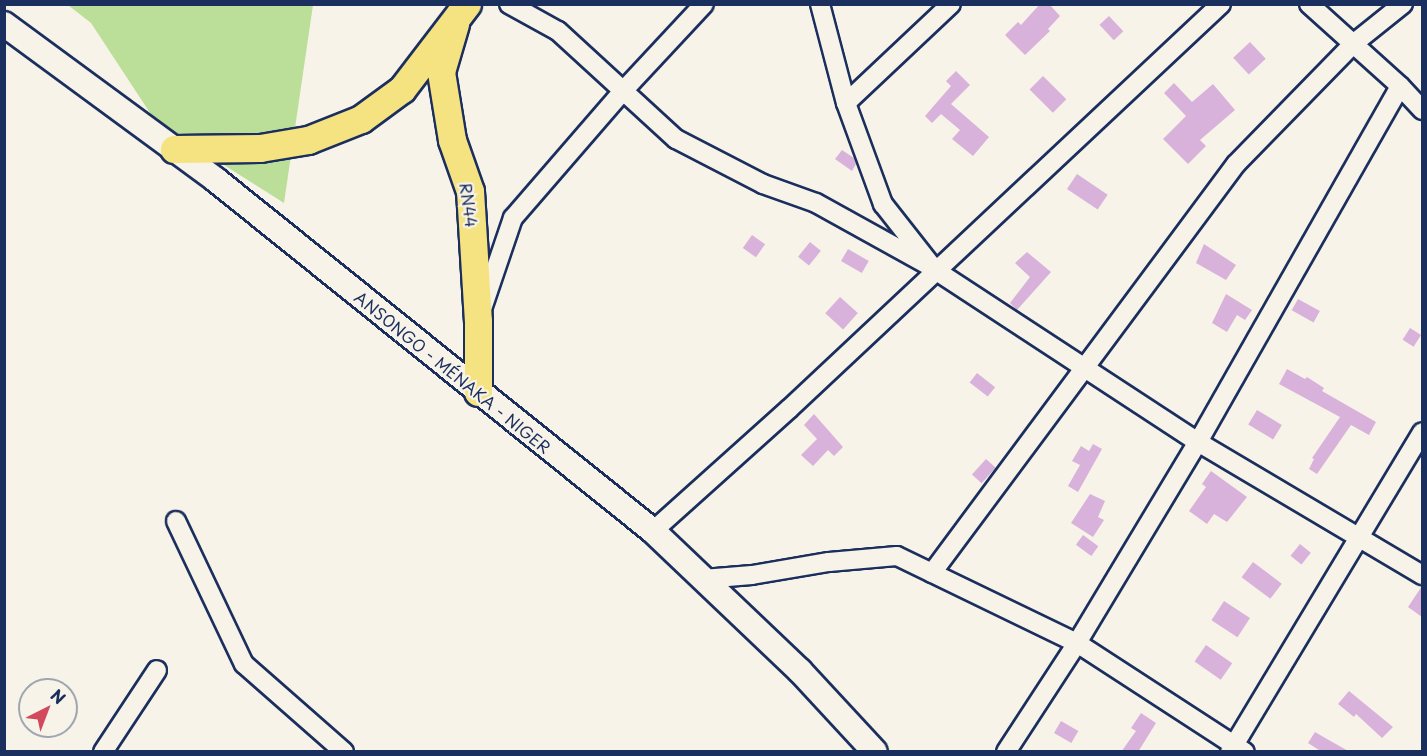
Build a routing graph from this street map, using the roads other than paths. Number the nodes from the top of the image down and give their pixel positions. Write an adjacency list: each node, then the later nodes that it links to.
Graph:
1 (509, 4): 12 (street)
2 (704, 4): 12 (street)
3 (820, 4): 13 (street)
4 (951, 4): 13 (street)
5 (1221, 4): 16 (street)
6 (1309, 4): 10 (street)
7 (1403, 4): 10 (street)
8 (461, 14): 15 (main road); 17 (main road, RN44)
9 (4, 24): 15 (main road, ANSONGO - MÉNAKA - NIGER)
10 (1353, 44): 11 (street); 18 (street)
11 (1400, 86): 14 (street); 21 (street)
12 (621, 92): 16 (street); 17 (street)
13 (846, 103): 16 (street)
14 (1422, 110)
15 (174, 149): 19 (main road, ANSONGO - MÉNAKA - NIGER)
16 (935, 270): 18 (street); 23 (street)
17 (478, 321): 19 (main road, RN44)
18 (1085, 368): 21 (street); 25 (street)
19 (478, 392): 23 (main road, ANSONGO - MÉNAKA - NIGER)
20 (1422, 432): 24 (street)
21 (1198, 442): 24 (street); 28 (street)
22 (176, 521): 32 (street)
23 (653, 531): 27 (main road, ANSONGO - MÉNAKA - NIGER)
24 (1360, 537): 26 (street); 30 (street)
25 (932, 573): 27 (street); 28 (street)
26 (1422, 575)
27 (703, 579): 33 (main road, ANSONGO - MÉNAKA - NIGER)
28 (1077, 643): 30 (street); 34 (street)
29 (157, 670): 31 (street)
30 (1236, 749)
31 (103, 752)
32 (344, 752)
33 (875, 752)
34 (1006, 752)

